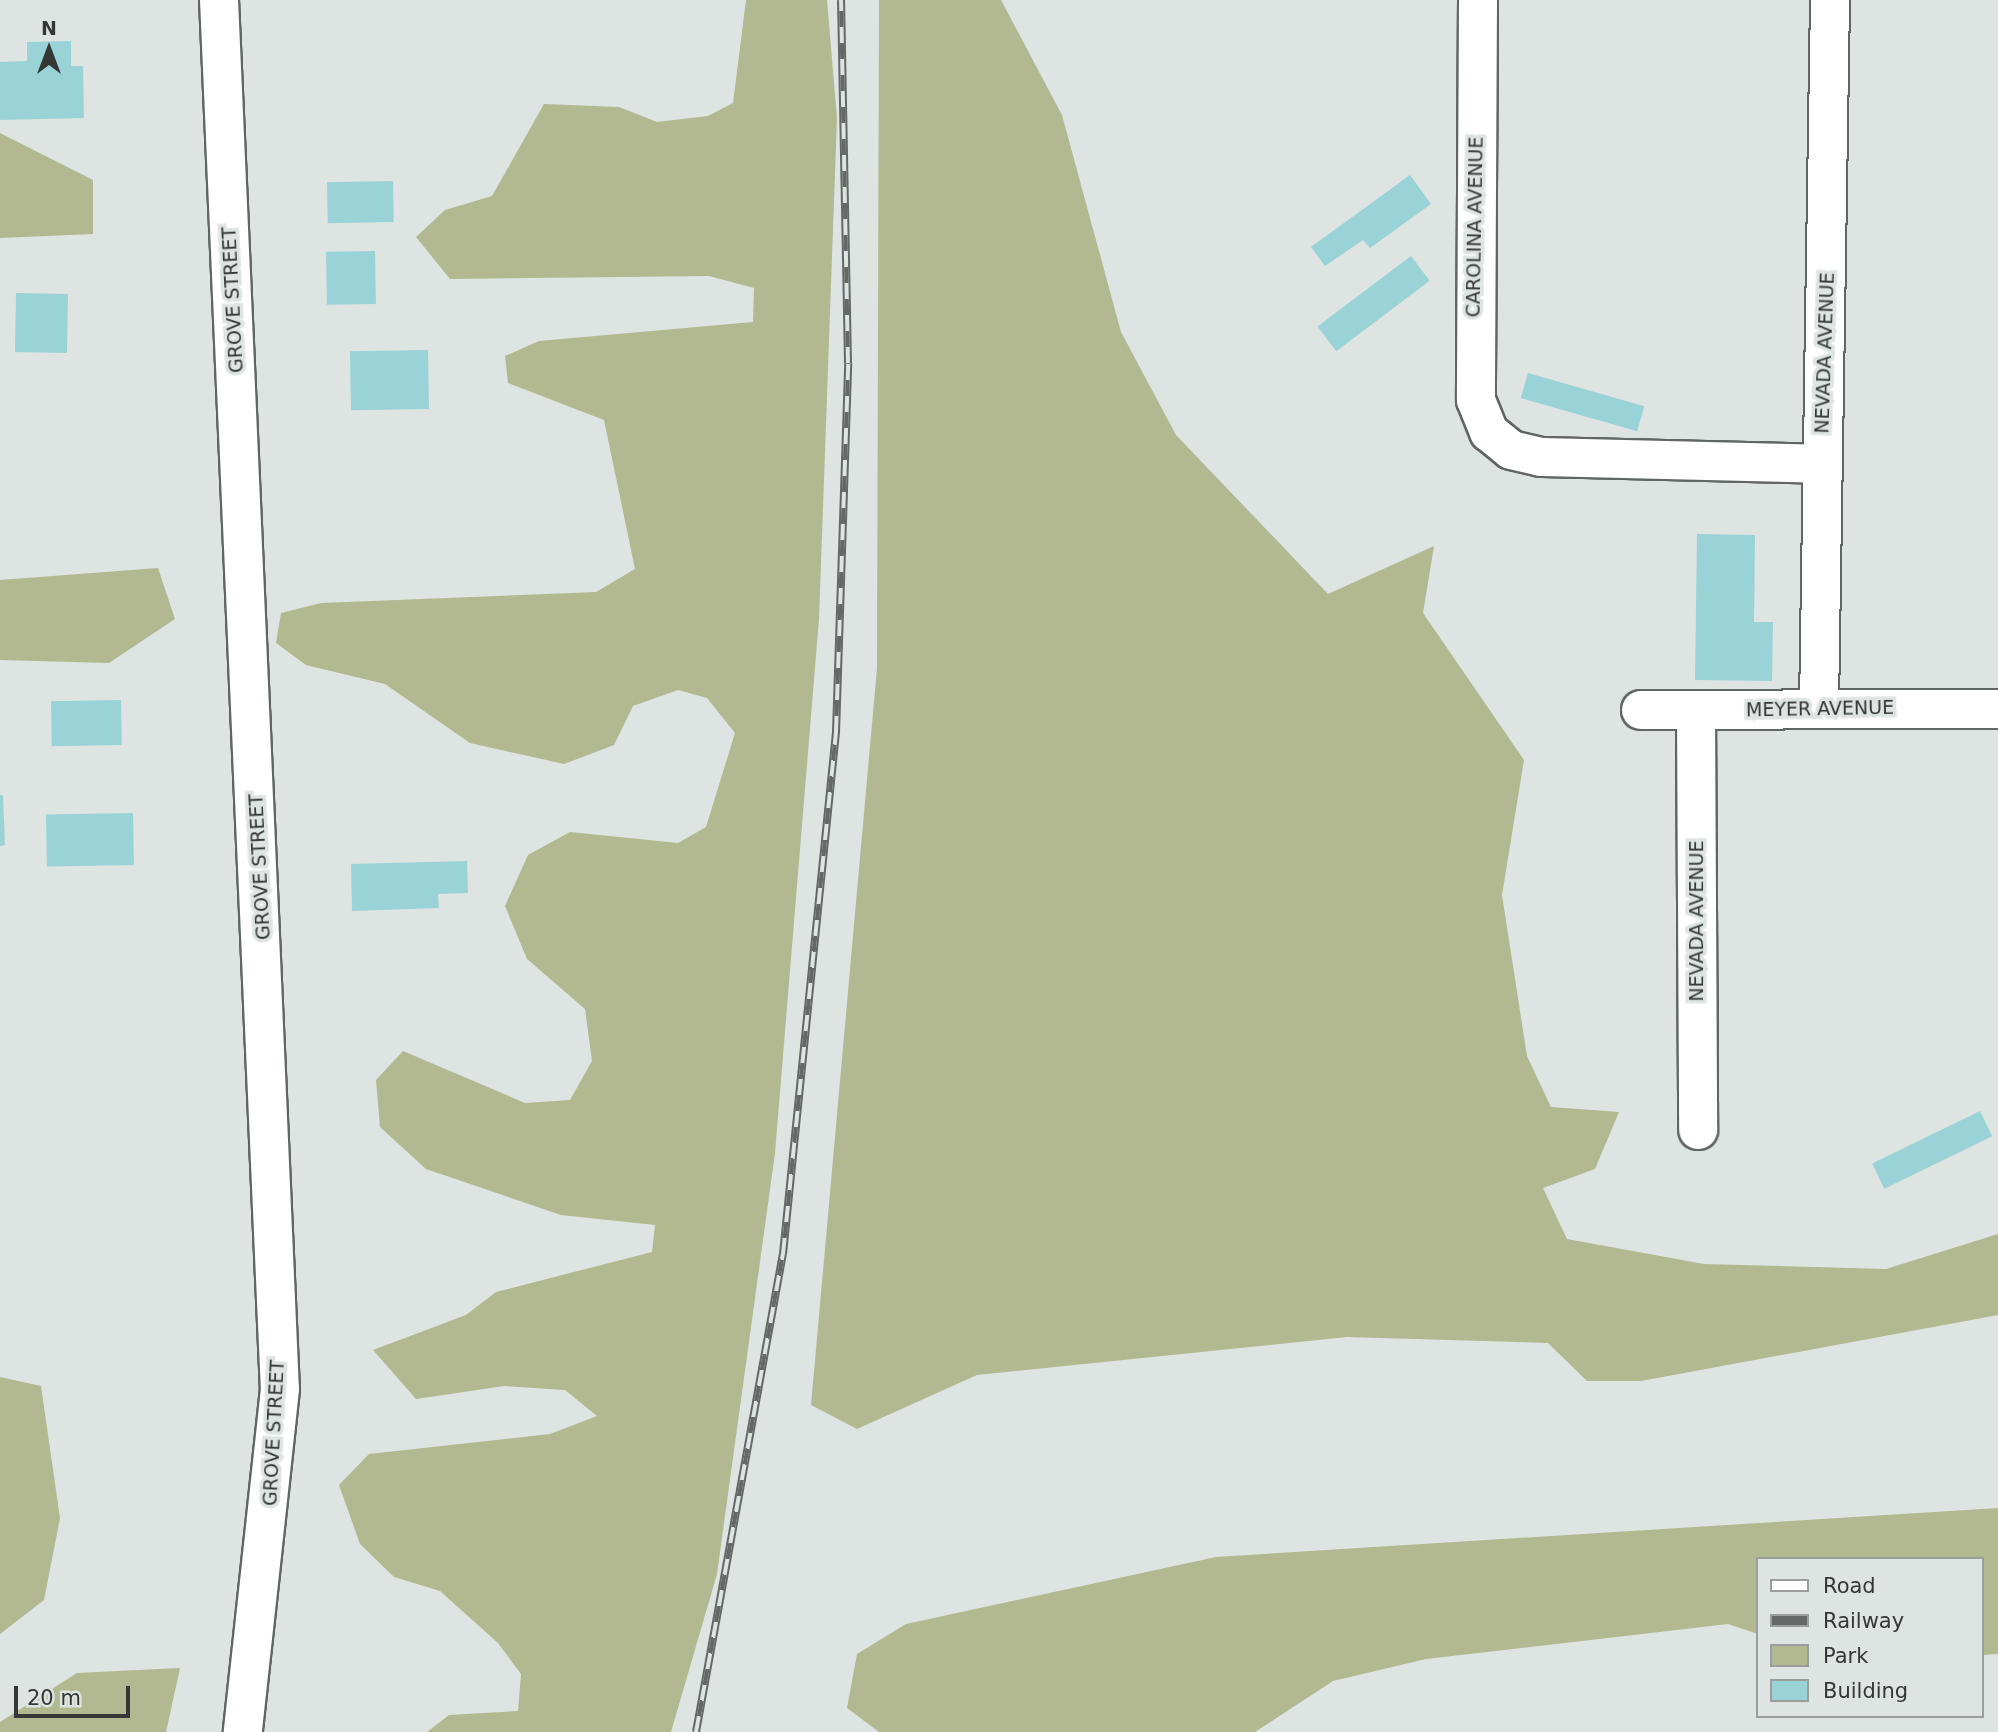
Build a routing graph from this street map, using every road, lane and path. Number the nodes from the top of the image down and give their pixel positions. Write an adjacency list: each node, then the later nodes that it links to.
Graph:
1 (219, 0): 10 (street, GROVE STREET)
2 (1478, 0): 4 (street, CAROLINA AVENUE)
3 (1830, 0): 4 (street, NEVADA AVENUE)
4 (1821, 464): 5 (street, NEVADA AVENUE)
5 (1819, 707): 6 (street, MEYER AVENUE); 8 (street, MEYER AVENUE)
6 (1998, 709)
7 (1641, 710): 8 (street, MEYER AVENUE)
8 (1696, 712): 9 (street, NEVADA AVENUE)
9 (1698, 1130)
10 (243, 1732)

